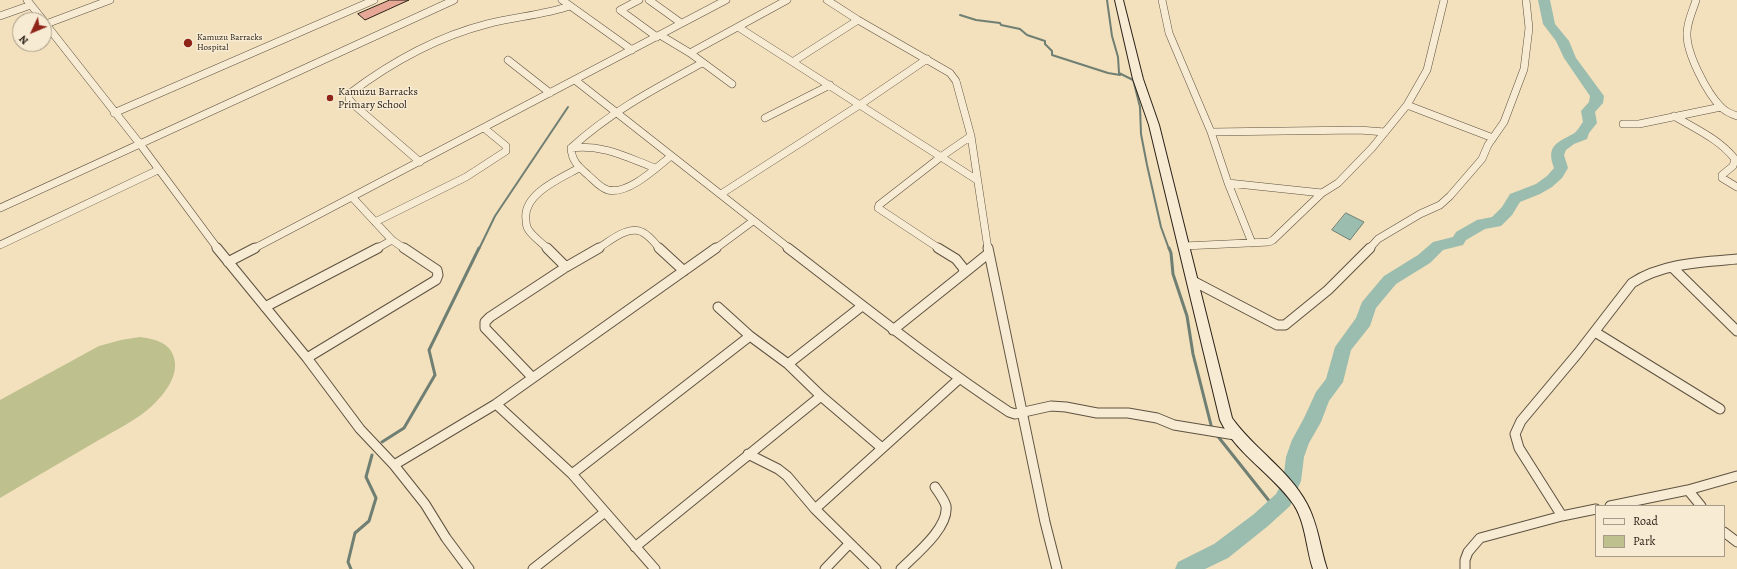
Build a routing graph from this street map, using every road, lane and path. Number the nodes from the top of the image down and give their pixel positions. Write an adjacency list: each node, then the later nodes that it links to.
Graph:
1 (110, 0): 19 (street)
2 (374, 0): 38 (street)
3 (454, 0): 49 (street)
4 (562, 0): 16 (street)
5 (639, 0): 24 (street)
6 (649, 0): 21 (street)
7 (726, 0): 21 (street)
8 (787, 0): 22 (street)
9 (827, 0): 20 (street)
10 (1119, 0): 69 (street)
11 (1162, 0): 45 (street)
12 (1444, 0): 36 (street)
13 (1526, 0): 48 (street)
14 (1696, 0): 37 (street)
15 (29, 2): 17 (street); 18 (street)
16 (570, 6): 25 (street); 53 (street)
17 (36, 12)
18 (0, 16)
19 (52, 19)
20 (858, 20): 27 (street); 29 (street)
21 (681, 23): 24 (street)
22 (738, 27): 26 (street); 29 (street)
23 (52, 32): 38 (street)
24 (658, 36): 25 (street); 26 (street)
25 (632, 50): 31 (street)
26 (690, 53): 30 (street)
27 (927, 59): 35 (street); 47 (street)
28 (508, 60): 34 (street)
29 (794, 61): 33 (street)
30 (702, 63): 32 (street); 39 (street)
31 (575, 80): 34 (street); 39 (street)
32 (732, 84)
33 (830, 85): 35 (street); 42 (street)
34 (550, 93): 44 (street)
35 (862, 104): 52 (street); 61 (street)
36 (1407, 105): 46 (street); 48 (street)
37 (1721, 108): 40 (street); 41 (street)
38 (114, 112): 49 (street)
39 (617, 112): 50 (street); 51 (street)
40 (1674, 116): 43 (street); 59 (street)
41 (1737, 116)
42 (765, 118)
43 (1623, 124)
44 (484, 128): 53 (street); 65 (street)
45 (1211, 132): 46 (street); 58 (street)
46 (1385, 132): 60 (street)
47 (971, 136): 52 (street); 57 (street)
48 (1493, 138): 77 (street)
49 (140, 144): 56 (street); 63 (street)
50 (571, 148): 54 (street); 55 (street)
51 (670, 156): 55 (street); 61 (street)
52 (942, 156): 57 (street); 76 (street)
53 (420, 162): 62 (street)
54 (579, 168): 55 (street); 73 (street)
55 (655, 168)
56 (158, 170): 68 (street); 72 (street)
57 (977, 180): 70 (street)
58 (1228, 183): 60 (street); 67 (street)
59 (1737, 187)
60 (1322, 193): 67 (street)
61 (721, 194): 64 (street)
62 (352, 197): 65 (street); 72 (street)
63 (0, 208)
64 (753, 221): 75 (street); 78 (street)
65 (375, 222): 66 (street)
66 (392, 240): 79 (street); 85 (street)
67 (1252, 243): 69 (street)
68 (0, 245)
69 (1184, 246): 77 (street)
70 (989, 253): 76 (street); 92 (street)
71 (1737, 259): 74 (street)
72 (228, 262): 79 (street)
73 (566, 267): 75 (street); 87 (street)
74 (1673, 268): 82 (street); 83 (street)
75 (684, 272): 87 (street)
76 (963, 274): 81 (street)
77 (1193, 281): 93 (street)
78 (862, 306): 81 (street); 86 (street)
79 (265, 307): 85 (street)
80 (718, 307): 84 (street)
81 (892, 330): 88 (street)
82 (1737, 331)
83 (1595, 332): 91 (street); 106 (street)
84 (750, 336): 86 (street); 97 (street)
85 (307, 358): 96 (street)
86 (788, 364): 89 (street)
87 (532, 377): 90 (street)
88 (959, 379): 92 (street); 94 (street)
89 (821, 396): 94 (street); 95 (street)
90 (496, 404): 96 (street); 97 (street)
91 (1720, 409)
92 (1023, 412): 93 (street); 117 (street)
93 (1235, 435): 118 (street)
94 (882, 448): 104 (street)
95 (748, 454): 104 (street); 110 (street)
96 (394, 465): 111 (street)
97 (572, 474): 105 (street)
98 (1737, 476): 100 (street)
99 (935, 487): 116 (street)
100 (1688, 490): 101 (street); 102 (street)
101 (1615, 505)
102 (1700, 505)
103 (1595, 509): 106 (street)
104 (815, 510): 109 (street)
105 (604, 512): 110 (street); 112 (street)
106 (1562, 516): 119 (street)
107 (1725, 533): 108 (street)
108 (1737, 542)
109 (849, 544): 114 (street); 115 (street)
110 (636, 547): 113 (street)
111 (469, 569)
112 (533, 569)
113 (655, 569)
114 (824, 569)
115 (876, 569)
116 (901, 569)
117 (1057, 569)
118 (1320, 569)
119 (1466, 569)

